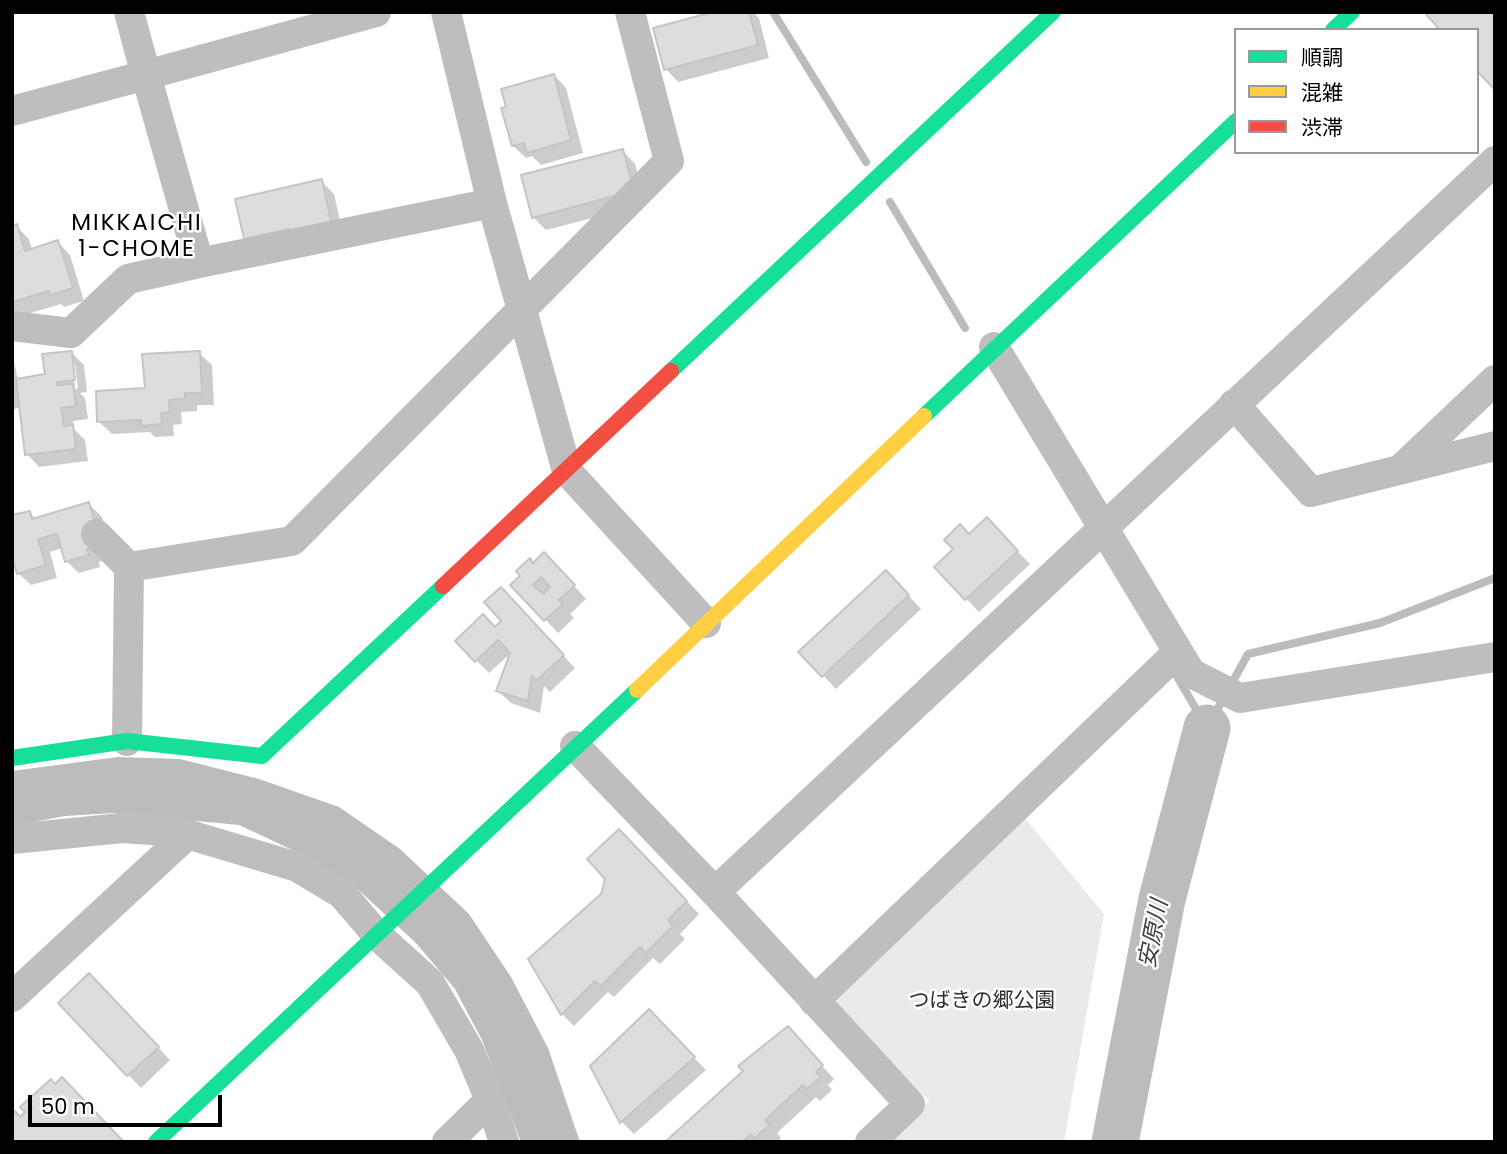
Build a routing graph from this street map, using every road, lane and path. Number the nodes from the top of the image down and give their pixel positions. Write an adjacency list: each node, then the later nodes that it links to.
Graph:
1 (130, 12): 8 (street)
2 (376, 12): 8 (street)
3 (446, 12): 12 (street)
4 (630, 12): 14 (street)
5 (1053, 12): 21 (street)
6 (1352, 12): 7 (street)
7 (1335, 28)
8 (146, 75): 9 (street); 13 (street)
9 (12, 111)
10 (1234, 123): 16 (street)
11 (1495, 161): 18 (street)
12 (492, 203): 13 (street); 14 (street)
13 (199, 262): 15 (street)
14 (522, 313): 21 (street); 24 (street)
15 (12, 327)
16 (994, 347): 23 (street); 25 (street)
17 (1495, 380): 20 (street)
18 (1234, 404): 20 (street); 23 (street)
19 (1495, 446): 20 (street)
20 (1400, 470)
21 (568, 471): 25 (street); 28 (street)
22 (96, 534): 24 (street)
23 (1096, 535): 27 (street); 33 (street)
24 (129, 567): 28 (street)
25 (706, 622): 29 (street)
26 (1495, 657): 27 (street)
27 (1176, 663): 36 (street)
28 (127, 741): 30 (street)
29 (575, 746): 33 (street); 34 (street)
30 (12, 758)
31 (188, 834): 32 (street); 34 (street); 35 (street)
32 (12, 839)
33 (715, 892): 36 (street)
34 (378, 936): 37 (street); 38 (street)
35 (12, 997)
36 (814, 1001): 41 (street)
37 (490, 1100): 39 (street); 40 (street)
38 (156, 1142)
39 (447, 1142)
40 (504, 1142)
41 (870, 1142)

